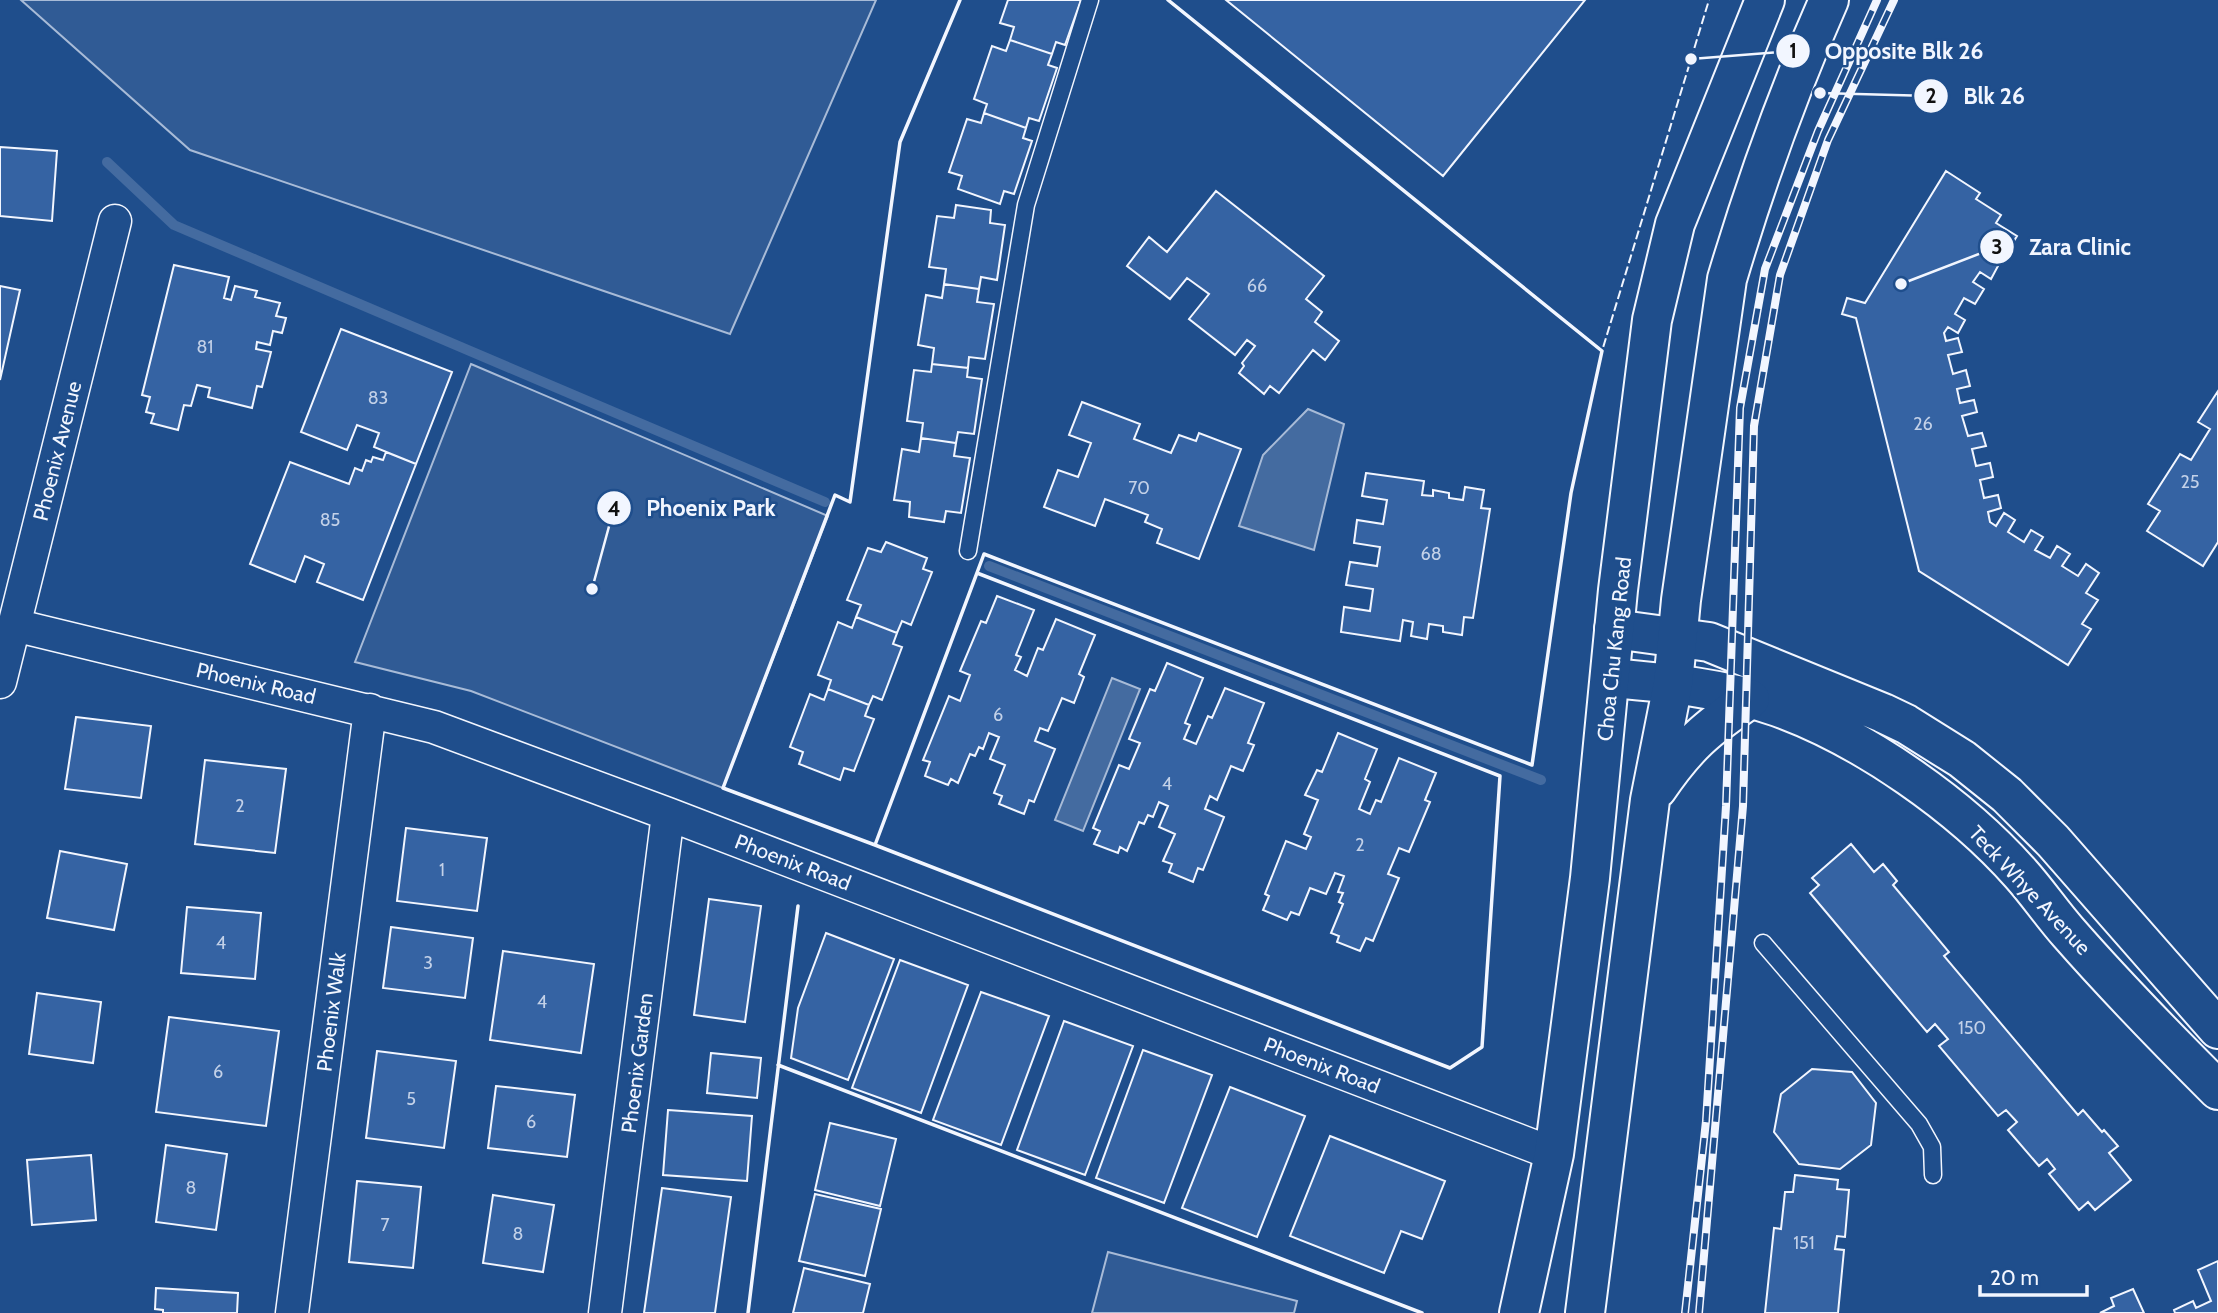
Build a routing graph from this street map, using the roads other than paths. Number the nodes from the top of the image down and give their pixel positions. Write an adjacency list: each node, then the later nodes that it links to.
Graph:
1 (1090, 0): 5 (lane)
2 (1765, 0): 7 (main road, Choa Chu Kang Road)
3 (1829, 0): 8 (main road)
4 (115, 221): 6 (street, Phoenix Avenue)
5 (968, 551)
6 (14, 625): 10 (street, Phoenix Avenue); 13 (street, Phoenix Road)
7 (1614, 629): 8 (main road); 9 (main road, Choa Chu Kang Road)
8 (1677, 637): 11 (main road); 17 (main road)
9 (1611, 678): 11 (main road, Teck Whye Avenue); 19 (main road, Choa Chu Kang Road)
10 (0, 682)
11 (1673, 684): 12 (main road, Teck Whye Avenue); 14 (main road)
12 (1750, 699): 14 (main road); 18 (main road, Teck Whye Avenue)
13 (370, 710): 15 (street, Phoenix Road); 21 (street, Phoenix Walk)
14 (1650, 800): 24 (main road)
15 (668, 814): 19 (street, Phoenix Road); 22 (street, Phoenix Garden)
16 (1763, 943): 20 (lane)
17 (2218, 1029)
18 (2218, 1090)
19 (1554, 1154): 23 (main road, Choa Chu Kang Road)
20 (1933, 1175)
21 (292, 1313)
22 (605, 1313)
23 (1519, 1313)
24 (1585, 1313)

